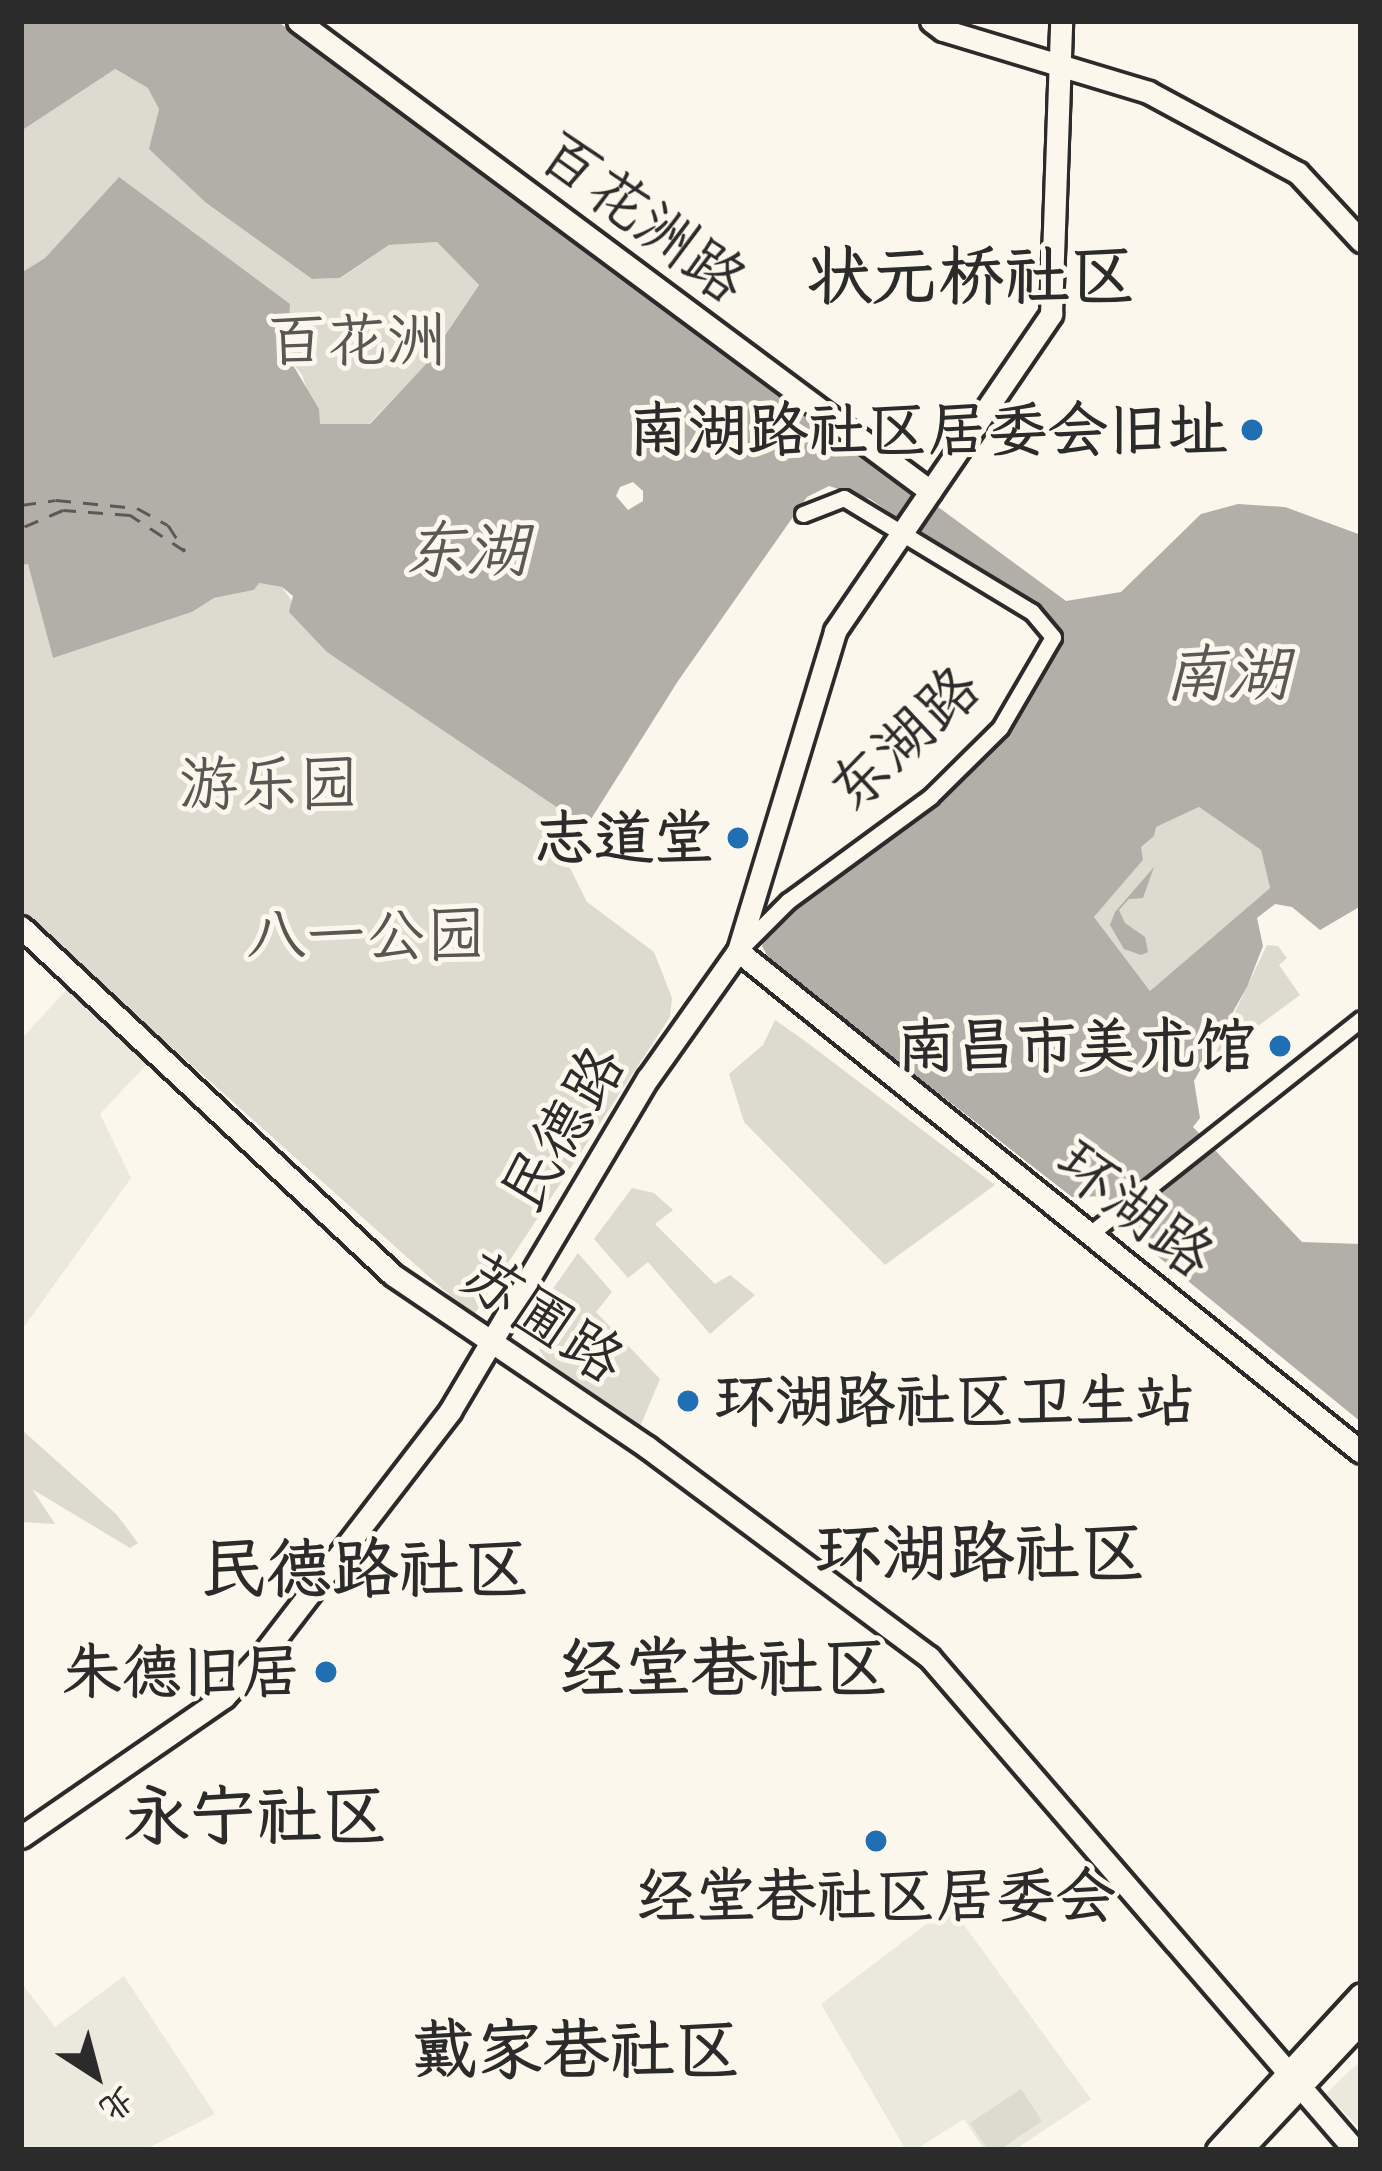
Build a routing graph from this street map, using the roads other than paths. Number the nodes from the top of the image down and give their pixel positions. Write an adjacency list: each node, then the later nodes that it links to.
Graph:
1 (298, 21): 6 (main road, 百花洲路)
2 (931, 21): 4 (main road)
3 (1061, 21): 4 (main road)
4 (1058, 66): 5 (main road); 6 (main road)
5 (1361, 241)
6 (930, 490): 8 (main road, 民德路)
7 (802, 514): 8 (street, 东湖路)
8 (900, 535): 10 (main road, 民德路); 10 (street, 东湖路)
9 (21, 927): 13 (main road, 苏圃路)
10 (738, 951): 12 (main road, 环湖路); 13 (main road, 民德路)
11 (1361, 1018): 12 (street)
12 (1090, 1234): 14 (main road, 环湖路)
13 (494, 1339): 15 (main road, 民德路); 18 (main road, 苏圃路)
14 (1361, 1452)
15 (21, 1837)
16 (1361, 1994): 18 (main road)
17 (1361, 2023): 18 (main road)
18 (1294, 2083): 19 (main road); 20 (main road); 21 (main road, 苏圃路)
19 (1217, 2150)
20 (1241, 2150)
21 (1354, 2150)

